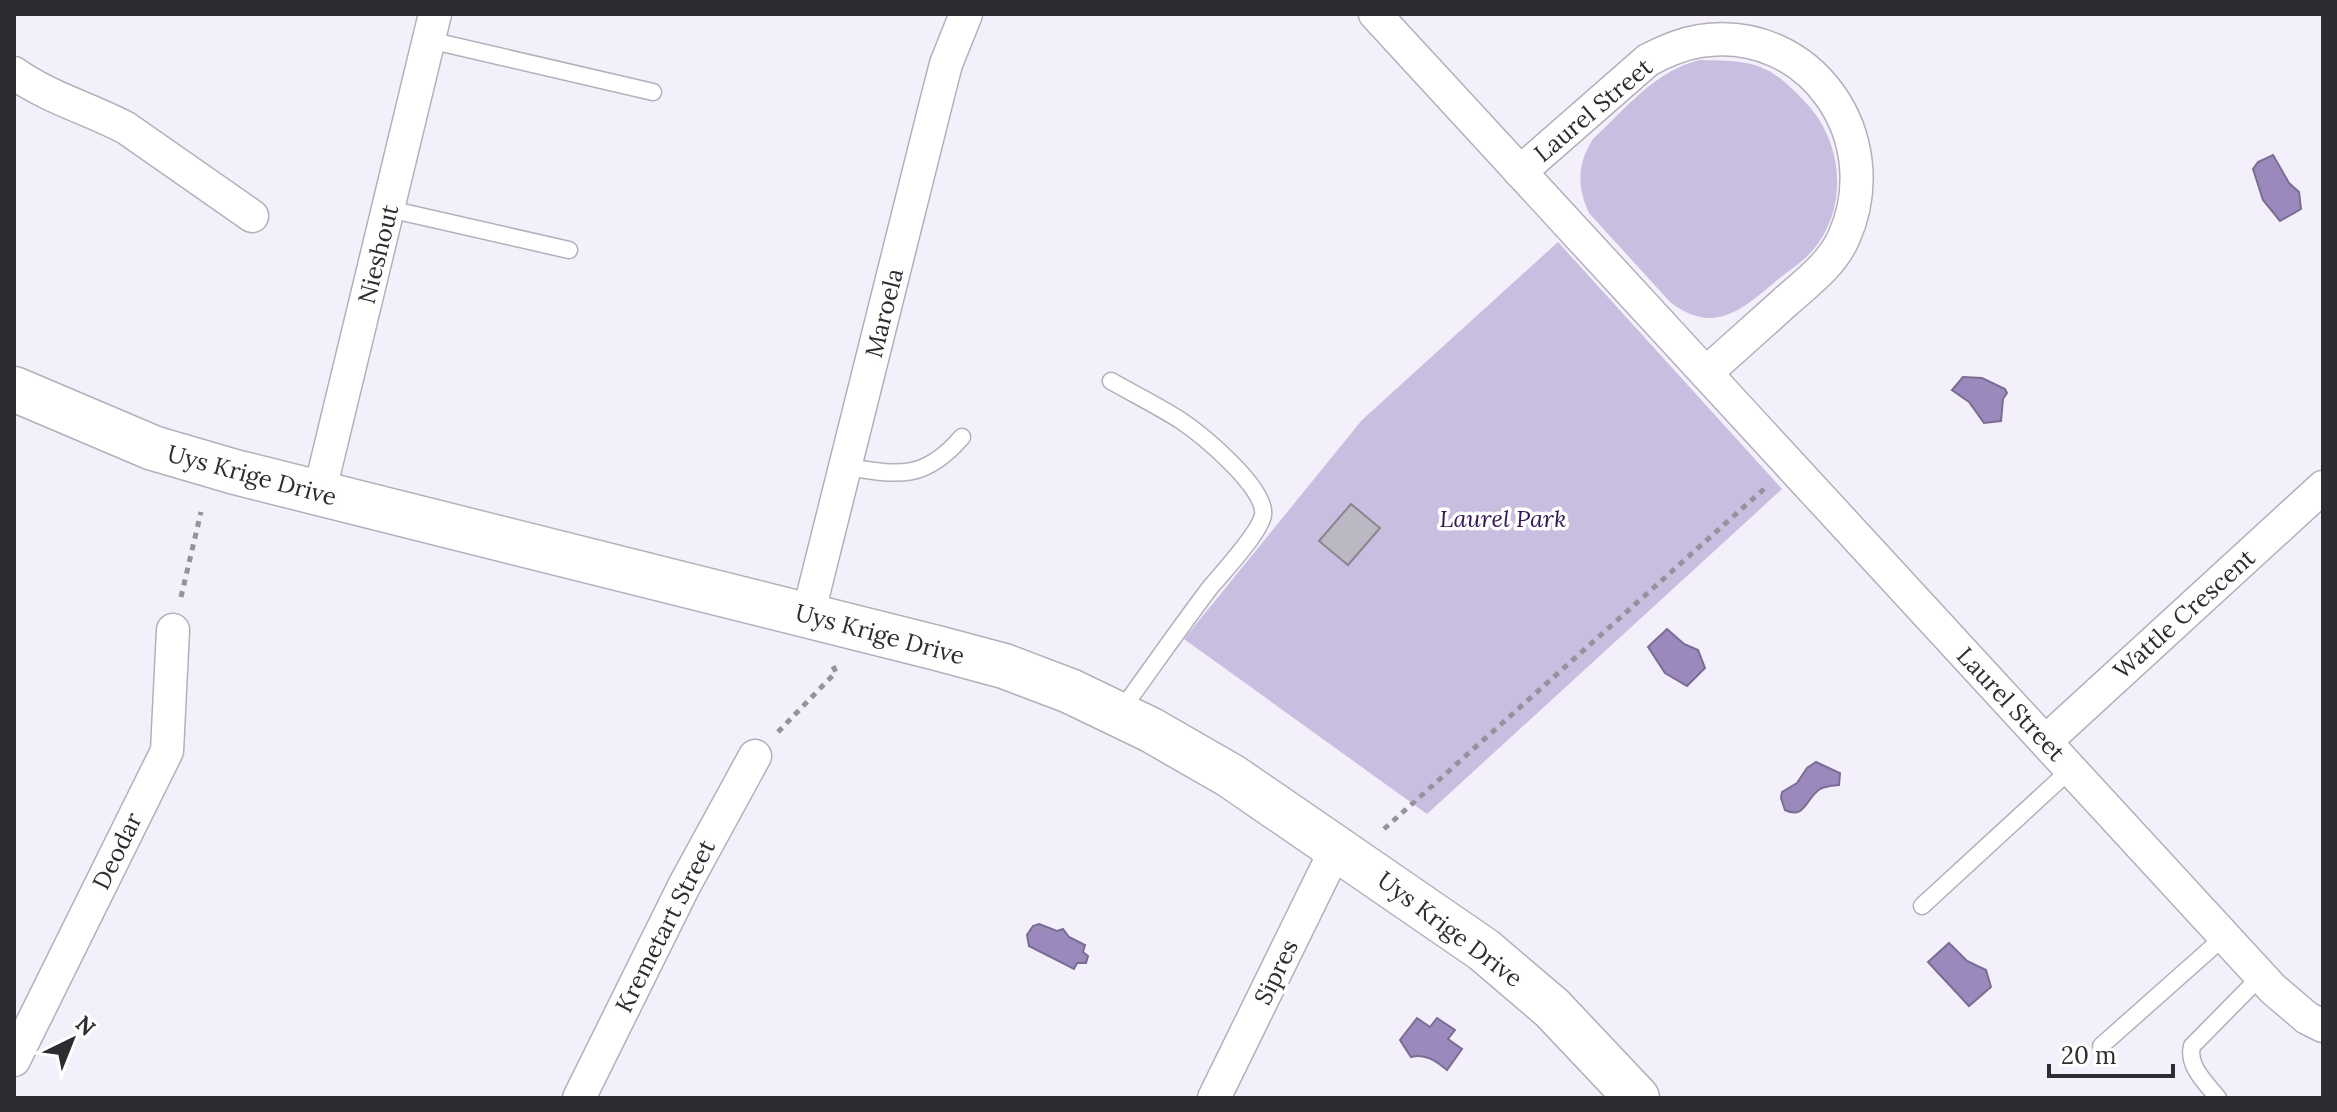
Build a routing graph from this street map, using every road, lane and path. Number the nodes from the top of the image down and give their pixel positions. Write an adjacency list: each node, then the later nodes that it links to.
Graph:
1 (966, 14): 15 (street, Maroela)
2 (1375, 14): 6 (street, Laurel Street)
3 (432, 27): 5 (lane); 7 (street, Nieshout)
4 (14, 73): 8 (street)
5 (653, 92)
6 (1520, 172): 10 (street, Laurel Street); 10 (street, Laurel Street)
7 (389, 209): 9 (lane); 17 (street, Nieshout)
8 (252, 216)
9 (569, 250)
10 (1706, 373): 14 (street, Laurel Street)
11 (1111, 381): 21 (lane)
12 (14, 389): 17 (street, Uys Krige Drive)
13 (962, 437): 15 (lane)
14 (1791, 465): 22 (street, Laurel Street); 25 (path)
15 (846, 467): 19 (street, Maroela)
16 (2323, 487): 22 (street, Wattle Crescent)
17 (319, 494): 19 (street, Uys Krige Drive)
18 (201, 512): 20 (path)
19 (808, 615): 21 (street, Uys Krige Drive); 23 (path)
20 (173, 630): 31 (street, Deodar)
21 (1119, 713): 25 (street, Uys Krige Drive)
22 (2046, 741): 24 (street, Laurel Street)
23 (755, 756): 32 (street, Kremetart Street)
24 (2071, 769): 26 (lane); 27 (street, Laurel Street)
25 (1337, 847): 33 (street, Sipres); 34 (street, Uys Krige Drive)
26 (1922, 906)
27 (2225, 936): 28 (street, Laurel Street); 30 (lane)
28 (2261, 976): 29 (street, Laurel Street); 35 (lane)
29 (2323, 1026)
30 (2101, 1046)
31 (14, 1060)
32 (579, 1098)
33 (1214, 1098)
34 (1637, 1098)
35 (2218, 1098)

